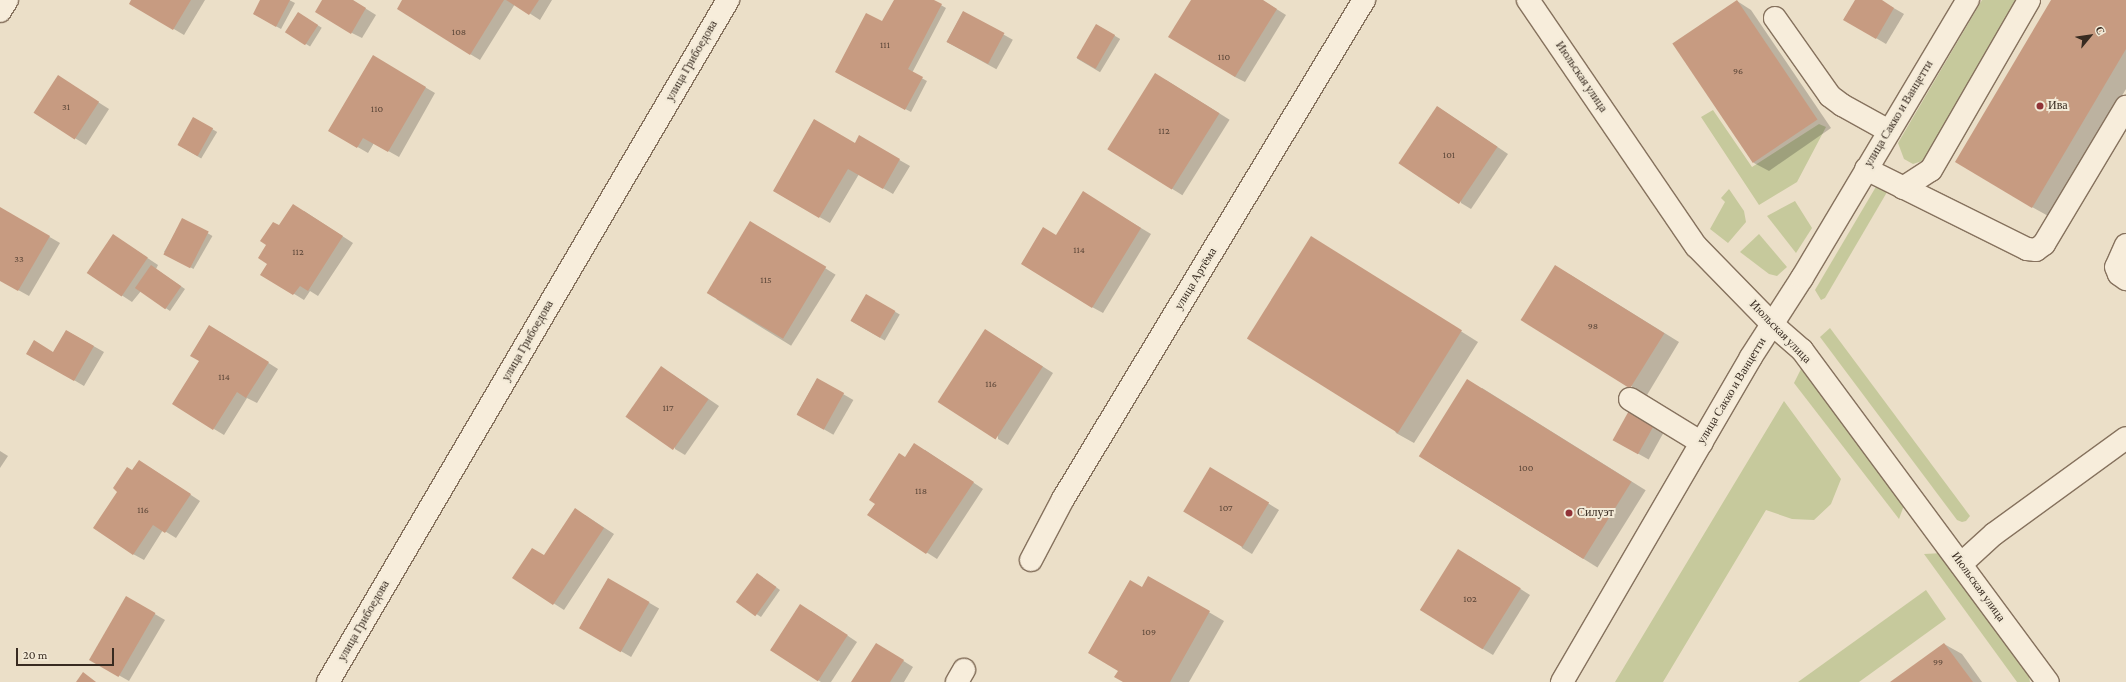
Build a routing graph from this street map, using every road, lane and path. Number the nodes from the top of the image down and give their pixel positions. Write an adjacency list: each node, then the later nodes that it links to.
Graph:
1 (7, 0): 7 (street)
2 (728, 0): 21 (street, улица Грибоедова)
3 (1364, 0): 19 (street, улица Артёма)
4 (1528, 0): 15 (street, Июльская улица)
5 (1968, 0): 10 (street, улица Сакко и Ванцетти)
6 (2029, 0): 12 (street)
7 (0, 11)
8 (1775, 18): 10 (street)
9 (2126, 107): 12 (street)
10 (1889, 131): 11 (street, улица Сакко и Ванцетти)
11 (1866, 169): 12 (street); 15 (street, улица Сакко и Ванцетти)
12 (1903, 188)
13 (2126, 245): 14 (street)
14 (2126, 279)
15 (1772, 324): 18 (street, улица Сакко и Ванцетти); 20 (street, Июльская улица)
16 (1630, 398): 18 (street)
17 (2126, 438): 20 (street)
18 (1702, 442): 22 (street, улица Сакко и Ванцетти)
19 (1031, 560)
20 (1961, 564): 23 (street, Июльская улица)
21 (328, 682)
22 (1562, 682)
23 (2048, 682)

